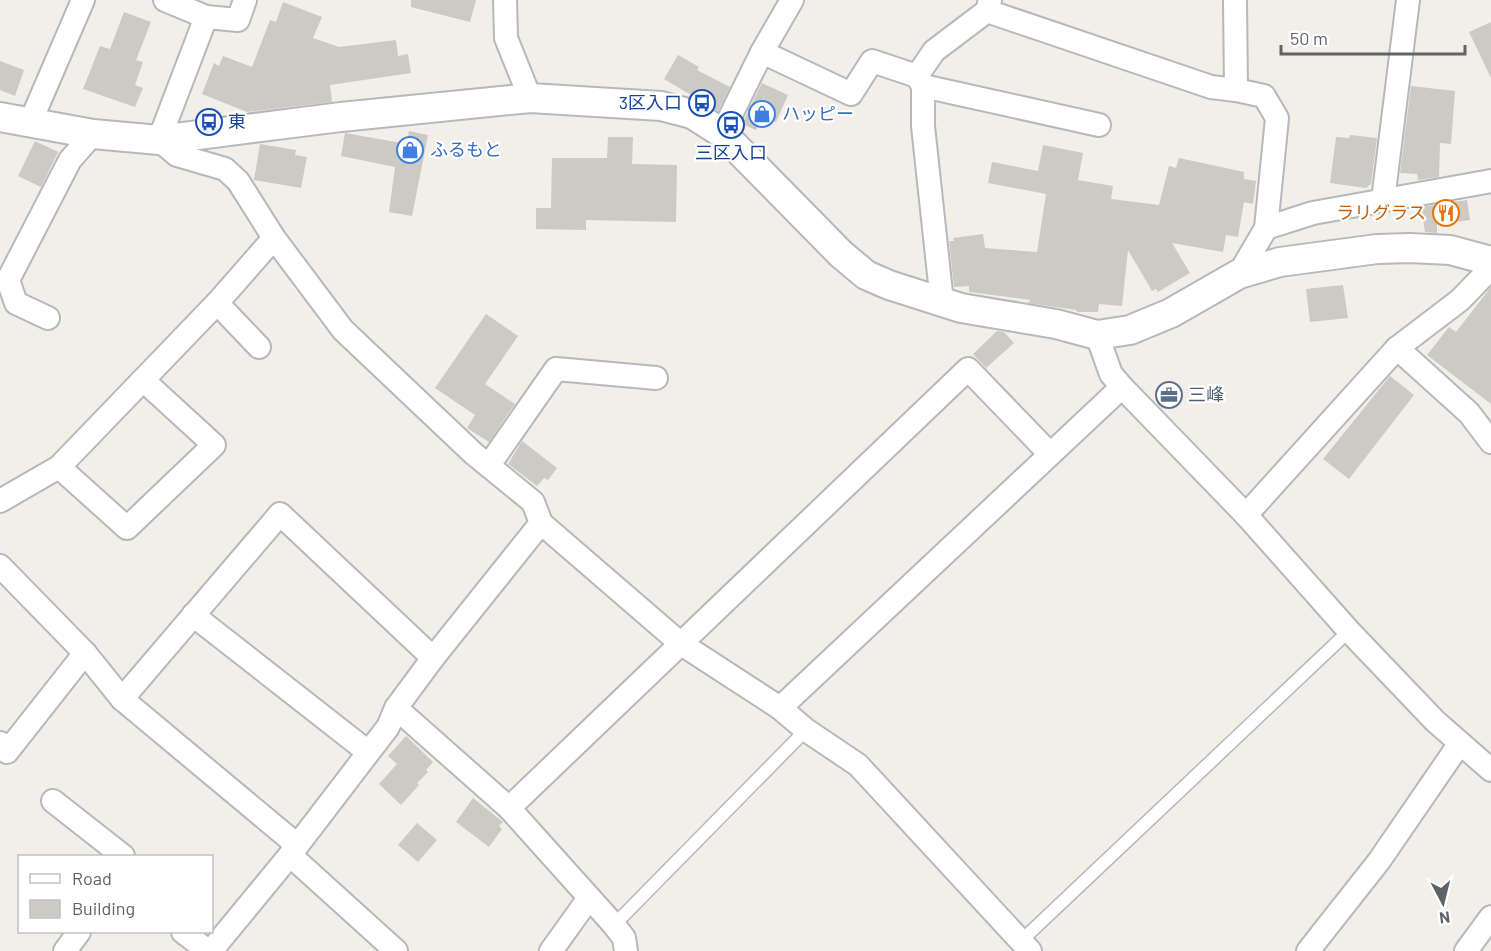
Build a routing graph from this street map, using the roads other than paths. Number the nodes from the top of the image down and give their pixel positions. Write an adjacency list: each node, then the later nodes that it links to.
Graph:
1 (83, 0): 14 (street)
2 (165, 0): 9 (street)
3 (245, 0): 9 (street)
4 (505, 0): 13 (street)
5 (792, 0): 10 (street)
6 (1235, 0): 12 (street)
7 (1408, 0): 20 (street)
8 (989, 6): 11 (street); 12 (street)
9 (206, 17): 18 (street)
10 (762, 52): 11 (street); 16 (street)
11 (920, 81): 15 (street); 26 (street)
12 (1236, 90): 21 (street)
13 (530, 98): 16 (street); 18 (street)
14 (10, 124): 17 (street)
15 (1099, 125)
16 (722, 133): 26 (street)
17 (93, 134): 18 (street); 28 (street)
18 (159, 140): 22 (street)
19 (1491, 181): 20 (street)
20 (1383, 200): 21 (street)
21 (1266, 228): 25 (street)
22 (274, 238): 27 (street); 37 (street)
23 (1491, 261): 25 (street)
24 (1491, 268): 31 (street)
25 (1239, 274): 29 (street)
26 (942, 302): 29 (street)
27 (217, 303): 30 (street); 33 (street)
28 (48, 318)
29 (1097, 335): 34 (street)
30 (259, 347)
31 (1397, 348): 35 (street); 40 (street)
32 (656, 378): 37 (street)
33 (143, 380): 38 (street); 38 (street)
34 (1122, 387): 36 (street); 40 (street)
35 (1491, 442)
36 (1050, 454): 45 (street); 50 (street)
37 (489, 465): 41 (street)
38 (59, 467): 39 (street)
39 (0, 501)
40 (1246, 515): 44 (street)
41 (541, 524): 45 (street); 47 (street)
42 (0, 566): 46 (street)
43 (193, 615): 47 (street); 48 (street); 54 (street)
44 (1349, 631): 53 (street); 65 (lane)
45 (680, 643): 50 (street); 57 (street)
46 (85, 653): 48 (street); 52 (street)
47 (432, 658): 49 (street)
48 (122, 699): 58 (street)
49 (396, 708): 54 (street); 57 (street)
50 (780, 708): 51 (street)
51 (806, 730): 62 (lane); 65 (street)
52 (0, 743)
53 (1460, 743): 55 (street); 71 (street)
54 (368, 752): 58 (street)
55 (1491, 770)
56 (53, 801): 59 (street)
57 (509, 808): 60 (street)
58 (293, 850): 67 (street); 68 (street)
59 (122, 855)
60 (589, 898): 62 (street); 69 (street)
61 (1491, 917): 72 (street)
62 (614, 926): 70 (street)
63 (78, 933): 66 (street)
64 (184, 933): 67 (street)
65 (1026, 946)
66 (65, 951)
67 (209, 951)
68 (396, 951)
69 (551, 951)
70 (626, 951)
71 (1308, 951)
72 (1466, 951)

